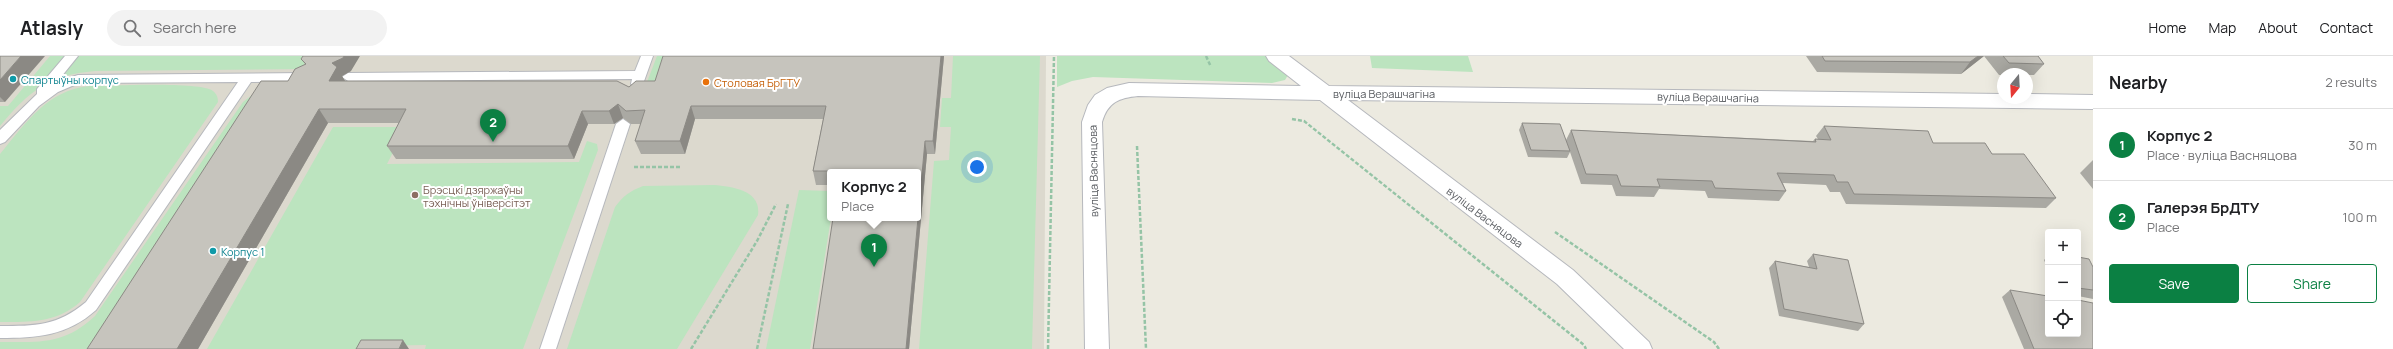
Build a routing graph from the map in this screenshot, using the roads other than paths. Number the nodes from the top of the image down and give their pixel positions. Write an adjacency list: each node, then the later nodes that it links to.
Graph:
1 (72, 56): 10 (lane)
2 (647, 56): 4 (lane)
3 (1276, 56): 8 (street, вуліца Васняцова)
4 (640, 75): 7 (lane); 9 (lane)
5 (248, 77): 6 (lane); 10 (lane); 14 (lane)
6 (308, 77)
7 (348, 77)
8 (1323, 93): 11 (street, вуліца Верашчагіна); 16 (street, вуліца Васняцова); 17 (street, вуліца Васняцова)
9 (633, 95)
10 (32, 102): 13 (lane)
11 (2093, 102)
12 (623, 124): 15 (lane)
13 (0, 139)
14 (0, 332)
15 (548, 349)
16 (1097, 349)
17 (1640, 349)

